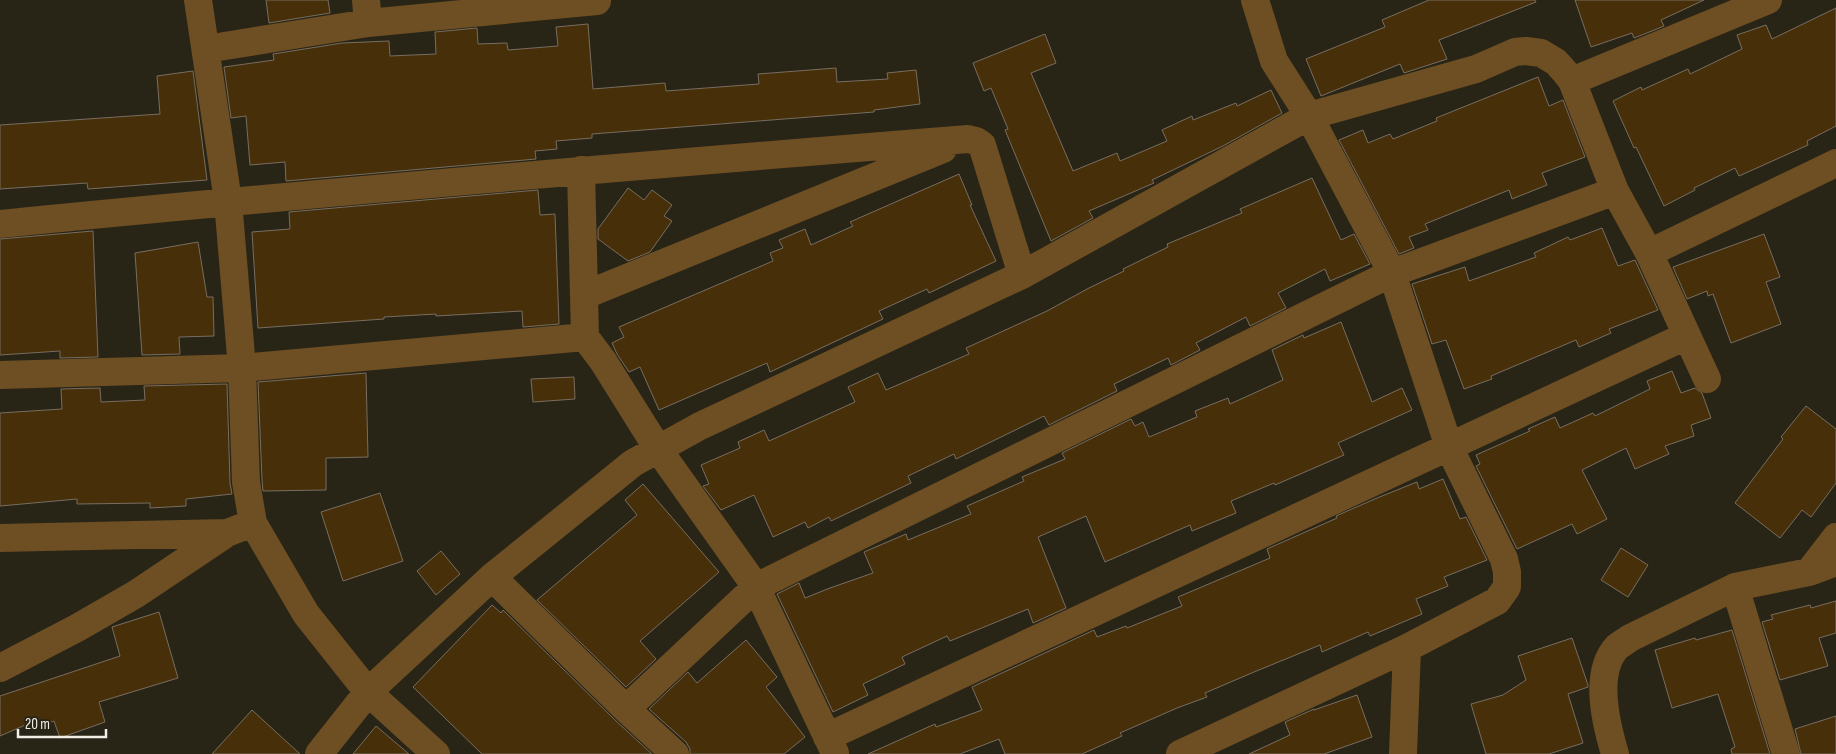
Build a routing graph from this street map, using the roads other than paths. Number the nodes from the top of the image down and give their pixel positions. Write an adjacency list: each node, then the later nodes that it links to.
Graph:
1 (198, 0): 7 (street)
2 (1255, 0): 9 (street)
3 (1768, 0): 8 (street)
4 (597, 1): 5 (street)
5 (530, 3): 6 (street)
6 (367, 12): 7 (street)
7 (206, 49): 14 (street)
8 (1572, 81): 9 (street); 13 (street)
9 (1309, 116): 17 (street); 18 (street)
10 (968, 139): 12 (street); 18 (street); 19 (street)
11 (1836, 163): 16 (street)
12 (581, 170): 14 (street); 19 (street)
13 (1615, 191): 16 (street); 17 (street)
14 (228, 201): 15 (street); 22 (street)
15 (0, 224)
16 (1649, 253): 20 (street)
17 (1392, 273): 25 (street); 35 (street)
18 (1022, 275): 26 (street)
19 (585, 295): 21 (street)
20 (1686, 336): 24 (street); 25 (street)
21 (585, 337): 22 (street); 26 (street)
22 (242, 368): 23 (street); 27 (street)
23 (0, 376)
24 (1707, 379)
25 (1449, 447): 36 (street); 40 (street)
26 (658, 449): 33 (street); 35 (street)
27 (253, 523): 28 (street); 38 (street)
28 (227, 533): 30 (street); 37 (street)
29 (1836, 537): 32 (street)
30 (0, 538)
31 (1836, 562): 32 (street)
32 (1809, 572): 34 (street)
33 (492, 576): 38 (street); 39 (street)
34 (1735, 586): 41 (street); 47 (street)
35 (756, 587): 39 (street); 40 (street)
36 (1407, 648): 45 (street); 46 (street)
37 (0, 668)
38 (368, 692): 42 (street); 43 (street)
39 (626, 709): 44 (street)
40 (828, 748)
41 (1609, 752)
42 (319, 754)
43 (436, 754)
44 (675, 754)
45 (1180, 754)
46 (1403, 754)
47 (1786, 754)

